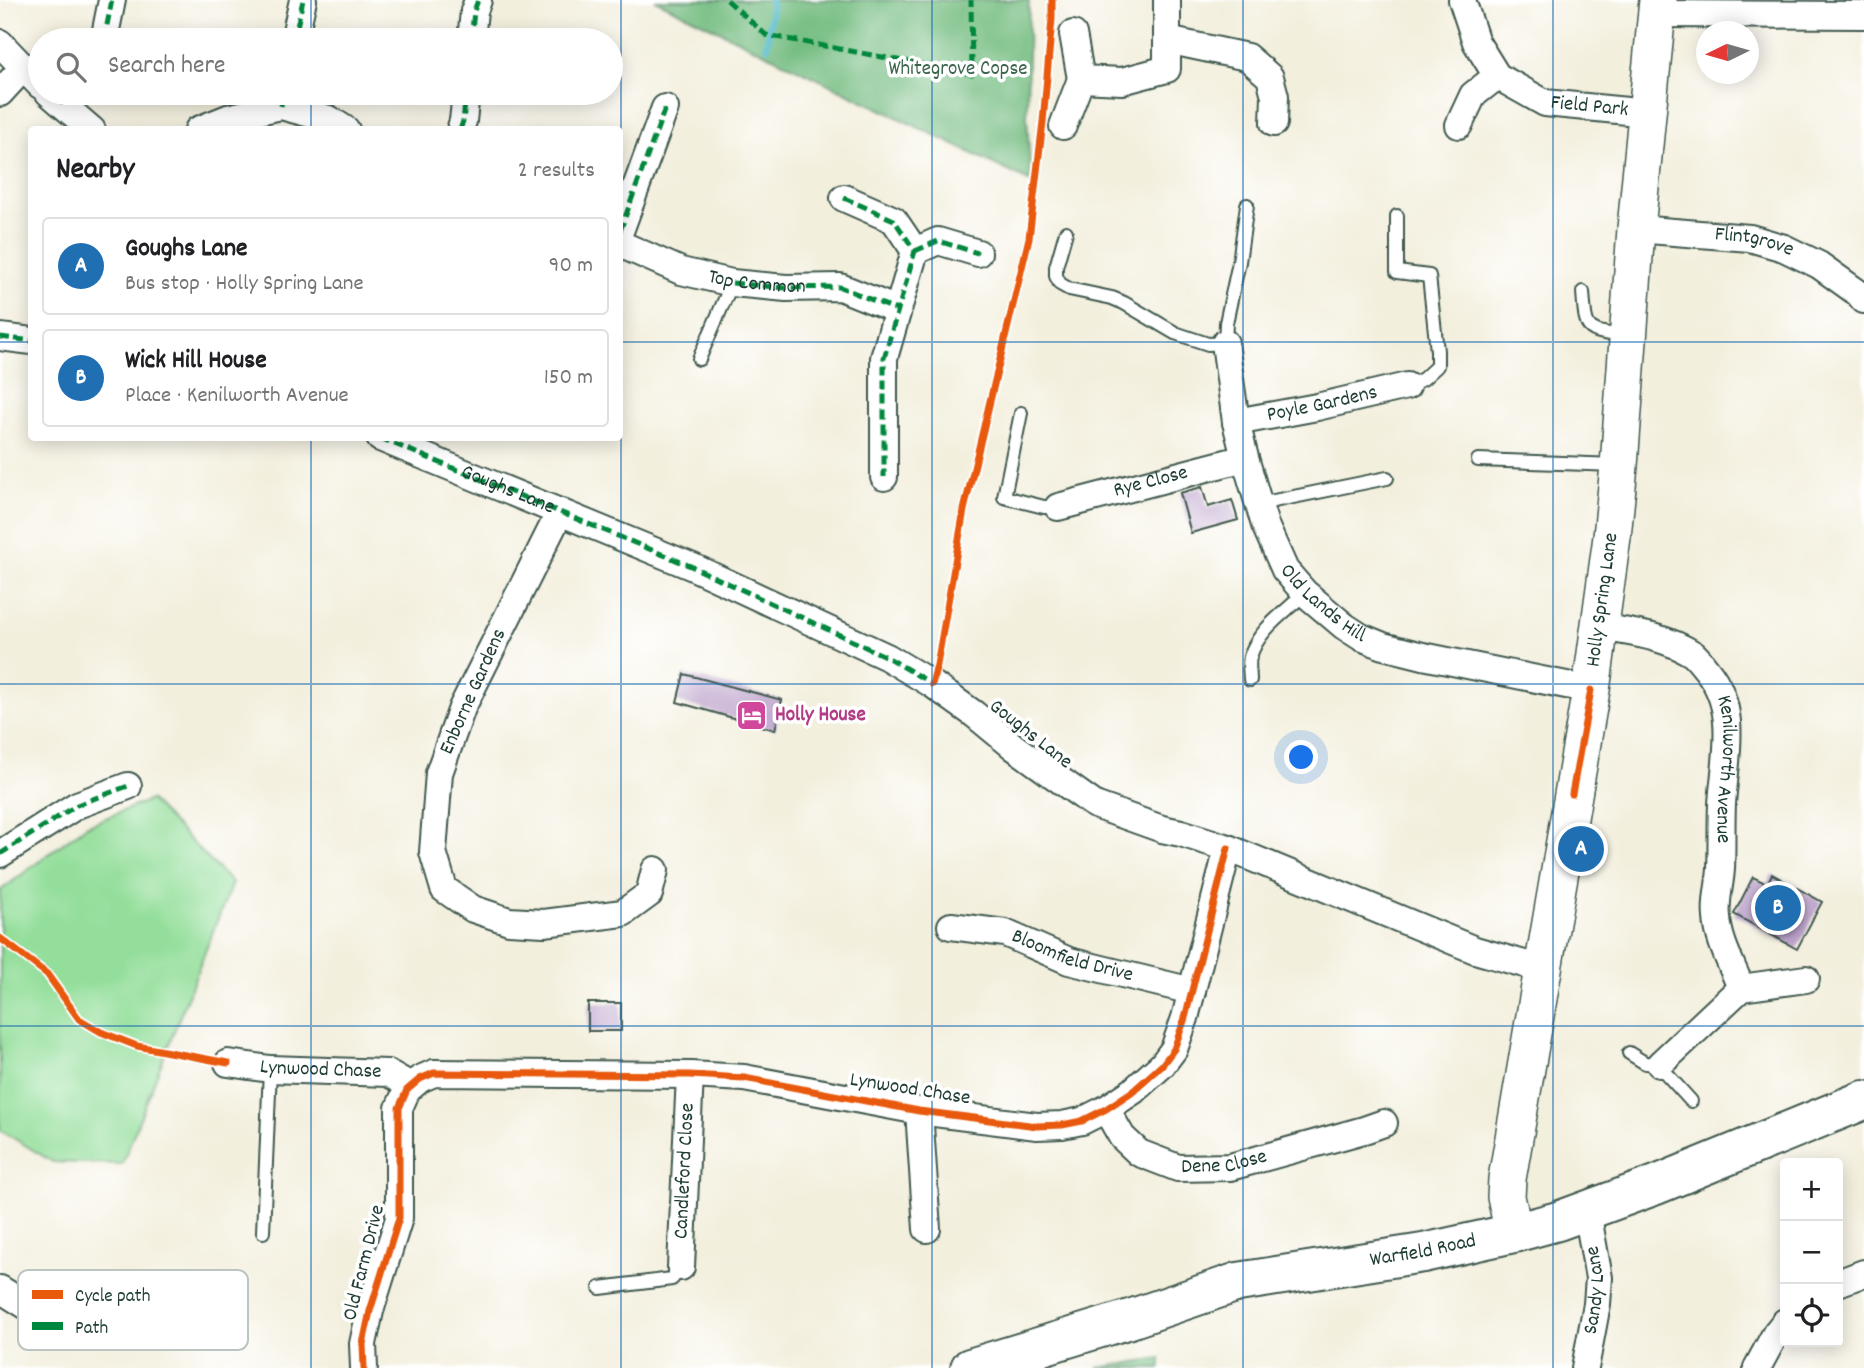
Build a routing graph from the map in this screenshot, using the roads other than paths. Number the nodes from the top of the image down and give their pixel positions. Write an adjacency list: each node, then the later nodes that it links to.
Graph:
1 (113, 0): 8 (street)
2 (303, 0): 9 (street)
3 (478, 0): 10 (street)
4 (1167, 0): 12 (street)
5 (1462, 0): 15 (street, Field Park)
6 (1657, 7): 7 (street); 24 (street, Holly Spring Lane)
7 (1864, 15)
8 (107, 28)
9 (297, 28)
10 (472, 28)
11 (1073, 34): 17 (street)
12 (1167, 40): 17 (street); 25 (street)
13 (0, 43): 14 (street)
14 (28, 73)
15 (1497, 76): 24 (street, Field Park); 26 (street)
16 (28, 78): 18 (street)
17 (1081, 79): 31 (street)
18 (0, 93)
19 (68, 105): 27 (street)
20 (265, 105): 28 (street)
21 (296, 105): 29 (street)
22 (465, 105): 30 (street)
23 (665, 108): 35 (street)
24 (1648, 113): 36 (street, Holly Spring Lane)
25 (1274, 123)
26 (1460, 125)
27 (88, 126)
28 (208, 126)
29 (340, 126)
30 (461, 126)
31 (1063, 126)
32 (844, 198): 39 (street)
33 (1248, 205): 48 (lane)
34 (1397, 216): 50 (lane)
35 (623, 223)
36 (1636, 229): 43 (street, Flintgrove); 46 (street, Holly Spring Lane)
37 (1066, 232): 48 (lane)
38 (623, 245): 41 (street, Top Common)
39 (915, 251): 40 (street); 44 (street)
40 (978, 253)
41 (732, 283): 44 (street, Top Common); 49 (lane)
42 (1583, 292): 46 (lane)
43 (1862, 295)
44 (897, 310): 57 (street)
45 (0, 337): 47 (street)
46 (1629, 337): 56 (street, Holly Spring Lane)
47 (28, 340)
48 (1225, 343): 52 (street, Old Lands Hill)
49 (699, 359)
50 (1407, 386): 52 (street, Poyle Gardens)
51 (1021, 412): 60 (lane)
52 (1236, 422): 54 (street, Old Lands Hill)
53 (387, 441): 61 (street, Goughs Lane)
54 (1245, 458): 59 (street, Old Lands Hill); 60 (street, Rye Close)
55 (1479, 460): 56 (lane)
56 (1619, 466): 63 (street, Holly Spring Lane)
57 (884, 477)
58 (1387, 478): 59 (lane)
59 (1259, 504): 62 (street, Old Lands Hill)
60 (1058, 507)
61 (560, 512): 67 (street, Goughs Lane); 69 (street, Enborne Gardens)
62 (1305, 593): 64 (lane); 65 (street, Old Lands Hill)
63 (1601, 627): 65 (street, Holly Spring Lane); 73 (street, Kenilworth Avenue)
64 (1250, 680)
65 (1591, 690): 71 (street, Holly Spring Lane)
66 (128, 786): 68 (street)
67 (1228, 848): 71 (street, Goughs Lane); 74 (street, Lynwood Chase)
68 (0, 854)
69 (655, 870)
70 (951, 926): 74 (street, Bloomfield Drive)
71 (1542, 969): 89 (street, Holly Spring Lane)
72 (1805, 979): 73 (street)
73 (1741, 988): 77 (street)
74 (1192, 991): 83 (street, Lynwood Chase)
75 (1629, 1053): 77 (lane)
76 (228, 1063): 78 (street, Lynwood Chase)
77 (1660, 1063): 82 (lane)
78 (270, 1069): 80 (street, Lynwood Chase); 88 (lane)
79 (690, 1075): 80 (street, Lynwood Chase); 84 (street, Lynwood Chase); 90 (street, Candleford Close)
80 (411, 1086): 97 (street, Old Farm Drive)
81 (1864, 1100): 86 (main road, Warfield Road)
82 (1691, 1101)
83 (1106, 1110): 84 (street, Lynwood Chase); 85 (street, Dene Close)
84 (919, 1111): 87 (street)
85 (1373, 1135)
86 (1587, 1211): 89 (main road, Warfield Road); 99 (street, Sandy Lane)
87 (927, 1229)
88 (263, 1232)
89 (1514, 1233): 98 (main road, Warfield Road)
90 (681, 1267): 93 (lane)
91 (1864, 1273): 92 (street)
92 (1843, 1281)
93 (600, 1288)
94 (0, 1289): 95 (street)
95 (18, 1300)
96 (1780, 1328): 100 (street)
97 (364, 1368)
98 (970, 1368)
99 (1585, 1368)
100 (1757, 1368)

